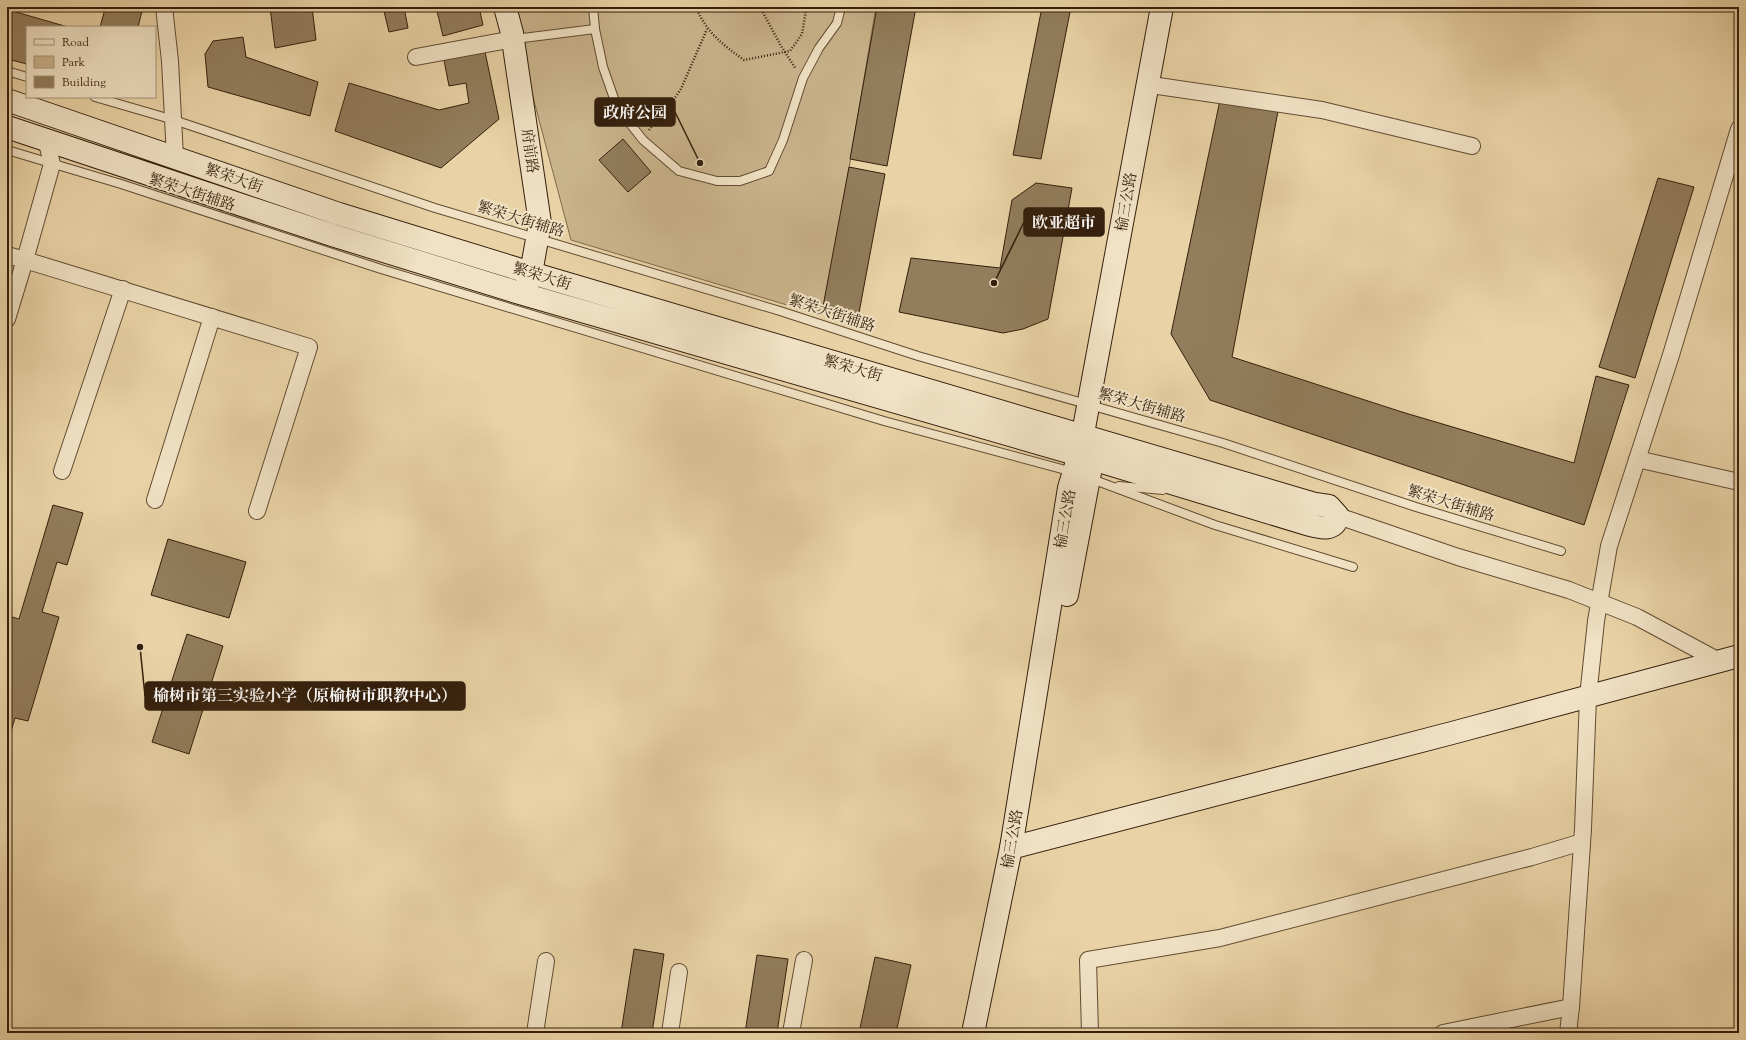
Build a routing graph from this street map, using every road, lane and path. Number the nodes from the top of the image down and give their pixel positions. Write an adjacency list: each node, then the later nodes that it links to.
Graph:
1 (164, 7): 21 (street)
2 (505, 7): 12 (main road, 府前路)
3 (593, 7): 10 (lane)
4 (696, 7): 11 (path)
5 (760, 7): 13 (path)
6 (805, 7): 13 (path)
7 (841, 7): 17 (lane)
8 (1162, 7): 39 (main road, 榆三公路)
9 (1172, 7): 18 (main road, 榆三公路)
10 (595, 29): 12 (lane); 25 (lane)
11 (707, 29): 13 (path); 25 (path)
12 (513, 39): 14 (street); 31 (main road, 府前路)
13 (784, 52): 17 (path)
14 (416, 57)
15 (7, 71): 16 (lane)
16 (26, 77)
17 (804, 78): 25 (lane)
18 (1158, 86): 26 (street); 39 (main road, 榆三公路)
19 (99, 98): 21 (lane, 繁荣大街辅路)
20 (7, 100): 28 (main road, 繁荣大街)
21 (174, 120): 28 (street); 31 (lane, 繁荣大街辅路)
22 (7, 126): 24 (main road, 繁荣大街)
23 (1739, 129): 30 (street)
24 (46, 140): 29 (street); 36 (main road, 繁荣大街)
25 (643, 140)
26 (1472, 146)
27 (7, 150): 29 (lane, 繁荣大街辅路)
28 (174, 157): 34 (main road, 繁荣大街)
29 (52, 164): 33 (street); 41 (lane, 繁荣大街辅路)
30 (1734, 166): 40 (street)
31 (538, 238): 34 (main road, 府前路); 39 (lane, 繁荣大街辅路)
32 (7, 255): 33 (street)
33 (25, 260): 35 (street); 38 (street)
34 (531, 273): 36 (main road, 府前路); 41 (main road, 繁荣大街)
35 (123, 289): 37 (street); 42 (street)
36 (523, 294): 41 (main road, 繁荣大街)
37 (212, 317): 45 (street); 46 (street)
38 (7, 319)
39 (1096, 406): 41 (main road, 榆三公路); 48 (lane, 繁荣大街辅路)
40 (1637, 459): 43 (street); 50 (street)
41 (1089, 461): 44 (main road); 44 (lane); 47 (main road); 49 (lane, 繁荣大街辅路); 54 (main road, 榆三公路)
42 (62, 471)
43 (1739, 481)
44 (1207, 494): 47 (main road)
45 (155, 500)
46 (257, 511)
47 (1338, 516): 50 (street)
48 (1561, 551)
49 (1353, 567)
50 (1600, 602): 51 (street); 52 (street)
51 (1729, 659): 52 (main road)
52 (1588, 697): 53 (street); 54 (main road)
53 (1582, 842): 58 (street); 64 (street)
54 (1017, 847): 62 (main road, 榆三公路); 63 (main road, 榆三公路)
55 (804, 960): 61 (street)
56 (546, 961): 59 (street)
57 (679, 972): 60 (street)
58 (1571, 1007): 65 (street); 66 (street)
59 (535, 1033)
60 (670, 1033)
61 (791, 1033)
62 (973, 1033)
63 (985, 1033)
64 (1090, 1033)
65 (1443, 1033)
66 (1568, 1033)

